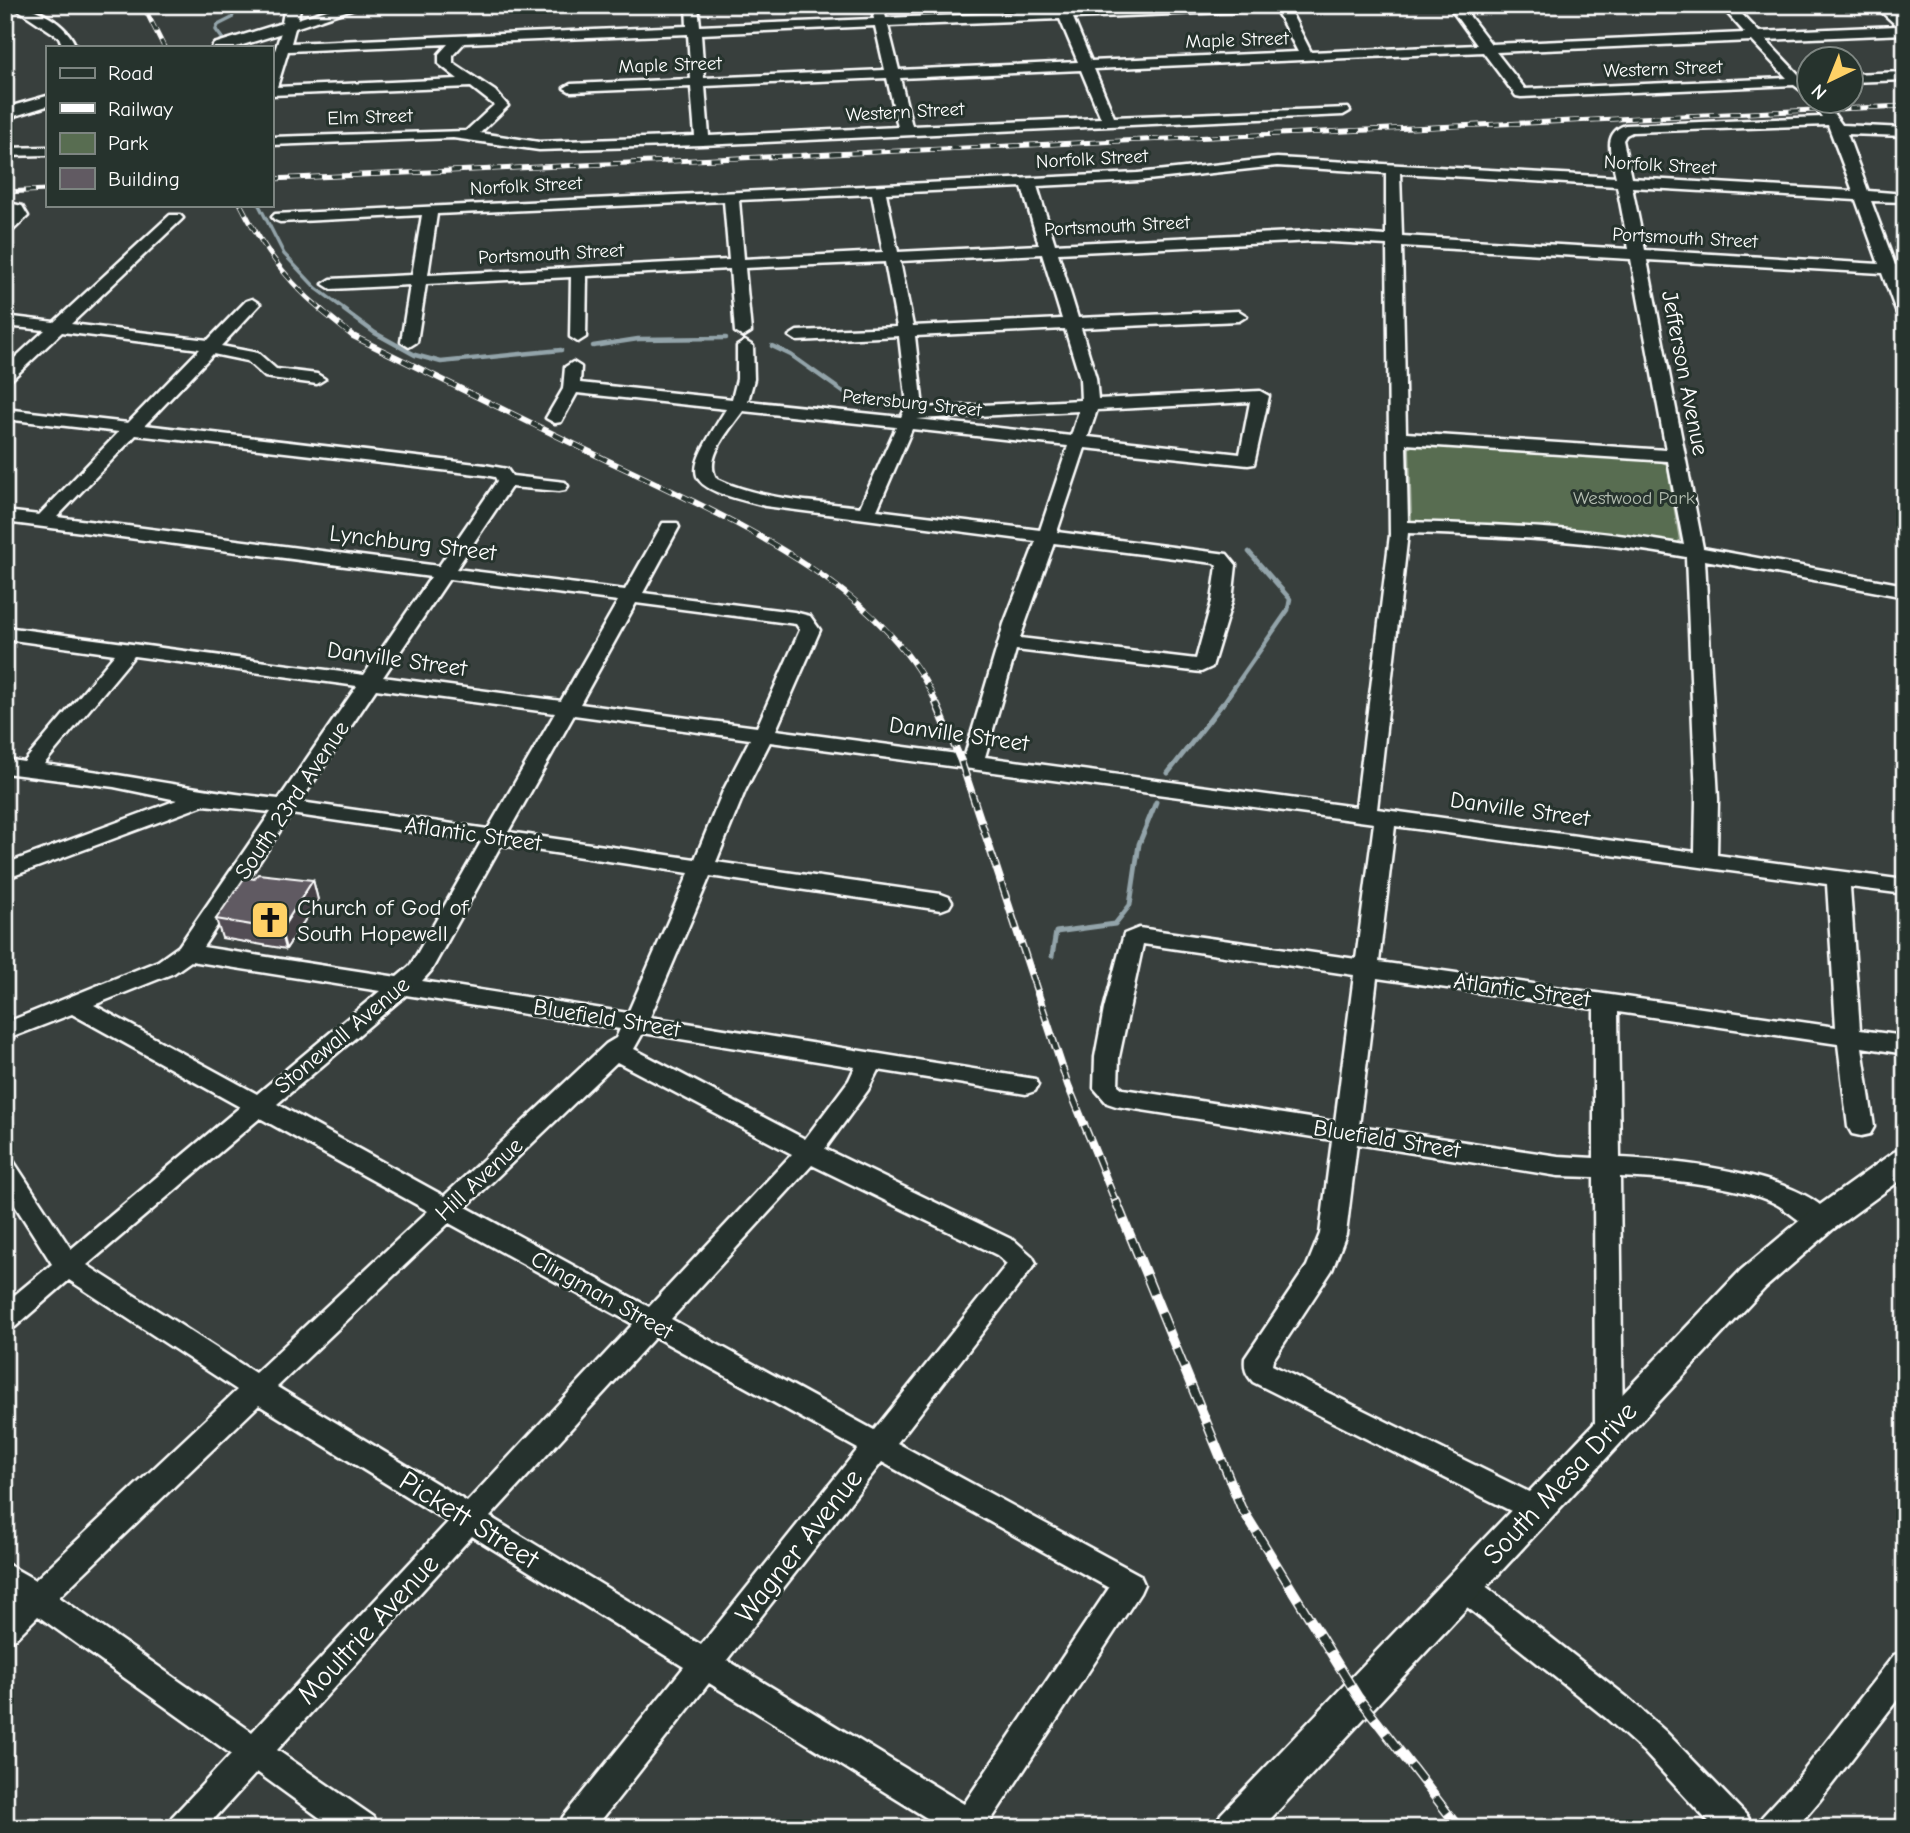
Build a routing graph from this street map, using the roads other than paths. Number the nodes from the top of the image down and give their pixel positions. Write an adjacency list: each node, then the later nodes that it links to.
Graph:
1 (17, 5): 19 (street)
2 (293, 5): 14 (main road)
3 (358, 5): 14 (street)
4 (692, 5): 16 (street)
5 (877, 5): 13 (street)
6 (1083, 5): 12 (street)
7 (1298, 5): 11 (street)
8 (1454, 5): 22 (street)
9 (1726, 5): 17 (street)
10 (1880, 5): 15 (street)
11 (1280, 6): 12 (street); 23 (street)
12 (1063, 10): 13 (street); 24 (street)
13 (881, 23): 16 (street); 26 (street)
14 (289, 26): 20 (main road); 21 (street)
15 (1905, 29): 17 (street, Maple Street)
16 (693, 30): 18 (street); 32 (street)
17 (1757, 37): 22 (street, Maple Street); 25 (street)
18 (460, 40): 21 (street); 31 (street)
19 (68, 46)
20 (223, 46)
21 (283, 47): 30 (street)
22 (1486, 48): 23 (street, Maple Street); 29 (street, Western Street)
23 (1307, 56): 24 (street, Maple Street)
24 (1087, 65): 26 (street, Maple Street); 39 (street)
25 (1794, 72)
26 (892, 74): 32 (street, Maple Street); 41 (street)
27 (1905, 76): 28 (street)
28 (1864, 77)
29 (1794, 81)
30 (273, 82)
31 (471, 83): 34 (street); 43 (street)
32 (699, 83): 33 (street, Maple Street); 45 (street)
33 (570, 88)
34 (273, 89)
35 (46, 100): 37 (main road)
36 (1343, 111): 39 (street, Western Street)
37 (5, 114)
38 (1829, 116): 40 (street)
39 (1109, 121): 41 (street, Western Street)
40 (1836, 125): 42 (street); 50 (street, Jefferson Avenue); 52 (street)
41 (906, 132): 45 (street, Western Street)
42 (1905, 132)
43 (470, 135): 44 (street, Elm Street); 45 (street, Western Street)
44 (273, 141)
45 (702, 141)
46 (46, 151): 47 (street)
47 (5, 152)
48 (1394, 169): 49 (street, Norfolk Street); 50 (street, Norfolk Street); 60 (street)
49 (1028, 182): 51 (street, Norfolk Street); 61 (street)
50 (1626, 182): 52 (street, Norfolk Street); 62 (street, Jefferson Avenue)
51 (878, 188): 53 (street, Norfolk Street); 63 (street)
52 (1863, 195): 54 (street, Norfolk Street); 65 (street)
53 (731, 196): 56 (street, Norfolk Street); 64 (street)
54 (1905, 198)
55 (11, 208): 59 (street)
56 (430, 209): 57 (street, Norfolk Street); 67 (street)
57 (281, 217)
58 (175, 218): 75 (street)
59 (5, 230)
60 (1395, 240): 61 (street, Portsmouth Street); 62 (street, Portsmouth Street); 91 (street)
61 (1049, 248): 63 (street, Portsmouth Street); 74 (street)
62 (1638, 254): 65 (street, Portsmouth Street); 93 (street, Jefferson Avenue)
63 (892, 256): 64 (street, Portsmouth Street); 76 (street)
64 (736, 264): 66 (street, Portsmouth Street); 86 (street)
65 (1897, 270): 71 (street)
66 (579, 272): 67 (street, Portsmouth Street); 78 (street)
67 (419, 280): 68 (street, Portsmouth Street); 70 (street)
68 (331, 284)
69 (252, 304): 80 (street)
70 (414, 309): 79 (street)
71 (1905, 314)
72 (1239, 316): 74 (street)
73 (5, 321): 75 (street)
74 (1070, 322): 76 (street); 85 (street)
75 (59, 327): 80 (street); 82 (street)
76 (906, 331): 77 (street); 89 (street)
77 (797, 336)
78 (578, 337)
79 (409, 342)
80 (211, 346): 83 (street); 90 (street)
81 (573, 367): 84 (street)
82 (5, 376)
83 (317, 379)
84 (572, 387): 86 (street, Petersburg Street); 88 (street)
85 (1090, 404): 89 (street); 92 (street); 94 (street)
86 (738, 405): 89 (street, Petersburg Street); 97 (street)
87 (5, 414): 90 (street)
88 (555, 418)
89 (910, 419): 92 (street, Petersburg Street); 97 (street)
90 (131, 429): 95 (street); 99 (street)
91 (1397, 438): 93 (street); 101 (street)
92 (1079, 442): 94 (street, Petersburg Street); 102 (street)
93 (1677, 456): 103 (street, Jefferson Avenue)
94 (1248, 460)
95 (506, 481): 96 (street); 104 (street, South 23rd Avenue)
96 (559, 486)
97 (866, 514): 102 (street)
98 (5, 516): 99 (street, Lynchburg Street)
99 (43, 521): 104 (street, Lynchburg Street)
100 (670, 527): 106 (street, Stonewall Avenue)
101 (1399, 527): 103 (street); 119 (street)
102 (1046, 536): 109 (street); 109 (street)
103 (1693, 551): 105 (street); 121 (street, Jefferson Avenue)
104 (445, 572): 106 (street, Lynchburg Street); 111 (street, South 23rd Avenue)
105 (1905, 591)
106 (629, 596): 107 (street, Lynchburg Street); 112 (street, Stonewall Avenue)
107 (810, 630): 113 (street, Hill Avenue)
108 (5, 633): 110 (street, Danville Street)
109 (1008, 643): 114 (street)
110 (129, 649): 111 (street, Danville Street); 116 (street)
111 (371, 682): 112 (street, Danville Street); 118 (street, South 23rd Avenue)
112 (568, 708): 113 (street, Danville Street); 120 (street, Stonewall Avenue)
113 (763, 734): 114 (street, Danville Street); 122 (street, Hill Avenue)
114 (973, 762): 119 (street, Danville Street)
115 (5, 766): 116 (street, Atlantic Street)
116 (29, 769): 117 (street, Atlantic Street)
117 (203, 798): 118 (street, Atlantic Street); 123 (street)
118 (287, 807): 120 (street, Atlantic Street); 128 (street, South 23rd Avenue)
119 (1376, 816): 121 (street, Danville Street); 129 (street)
120 (493, 836): 122 (street, Atlantic Street); 130 (street, Stonewall Avenue)
121 (1706, 861): 124 (street, Danville Street)
122 (703, 868): 126 (street, Atlantic Street); 133 (street, Hill Avenue)
123 (5, 872)
124 (1838, 878): 125 (street, Danville Street); 135 (street)
125 (1905, 887)
126 (941, 902)
127 (1139, 936): 129 (street, Atlantic Street); 142 (street, Bluefield Street)
128 (187, 952): 130 (street, Bluefield Street); 132 (street, South 23rd Avenue)
129 (1365, 968): 131 (street, Atlantic Street); 142 (street)
130 (401, 986): 133 (street, Bluefield Street); 140 (street, Stonewall Avenue)
131 (1606, 1002): 135 (street, Atlantic Street); 145 (street)
132 (75, 1005): 134 (street, South 23rd Avenue); 140 (street, Clingman Street)
133 (636, 1022): 137 (street, Hill Avenue); 138 (street, Bluefield Street)
134 (5, 1032)
135 (1849, 1037): 136 (street, Atlantic Street); 141 (street)
136 (1905, 1045)
137 (615, 1050): 143 (street); 147 (street, Hill Avenue)
138 (871, 1059): 139 (street, Bluefield Street); 143 (street, Moultrie Avenue)
139 (1026, 1085)
140 (258, 1106): 147 (street, Clingman Street); 149 (street, Stonewall Avenue)
141 (1861, 1127)
142 (1345, 1133): 145 (street, Bluefield Street); 155 (street)
143 (809, 1152): 151 (street, Moultrie Avenue); 154 (street, Wagner Avenue)
144 (1905, 1160): 148 (main road, South Mesa Drive)
145 (1607, 1168): 148 (street, Bluefield Street); 153 (street)
146 (6, 1171): 149 (street, Pickett Street)
147 (447, 1210): 151 (street, Clingman Street); 152 (street, Hill Avenue)
148 (1821, 1221): 153 (main road, South Mesa Drive)
149 (68, 1266): 150 (street, Stonewall Avenue); 152 (street, Pickett Street)
150 (5, 1319)
151 (652, 1322): 154 (street, Clingman Street); 156 (street, Moultrie Avenue)
152 (257, 1389): 156 (street, Pickett Street); 159 (street, Hill Avenue)
153 (1609, 1432): 155 (main road, South Mesa Drive)
154 (878, 1446): 161 (street, Wagner Avenue); 164 (street, Clingman Street)
155 (1535, 1509): 158 (main road, South Mesa Drive)
156 (469, 1520): 161 (street, Pickett Street); 163 (street, Moultrie Avenue)
157 (5, 1576): 159 (street)
158 (1462, 1586): 168 (main road, South Mesa Drive); 169 (street)
159 (37, 1598): 160 (street, Hill Avenue); 163 (street)
160 (5, 1628)
161 (704, 1665): 164 (street, Pickett Street); 167 (street, Wagner Avenue)
162 (1905, 1665): 170 (street)
163 (255, 1752): 165 (street, Moultrie Avenue); 166 (street)
164 (971, 1826)
165 (184, 1828)
166 (362, 1828)
167 (575, 1828)
168 (1235, 1828)
169 (1736, 1828)
170 (1774, 1828)

